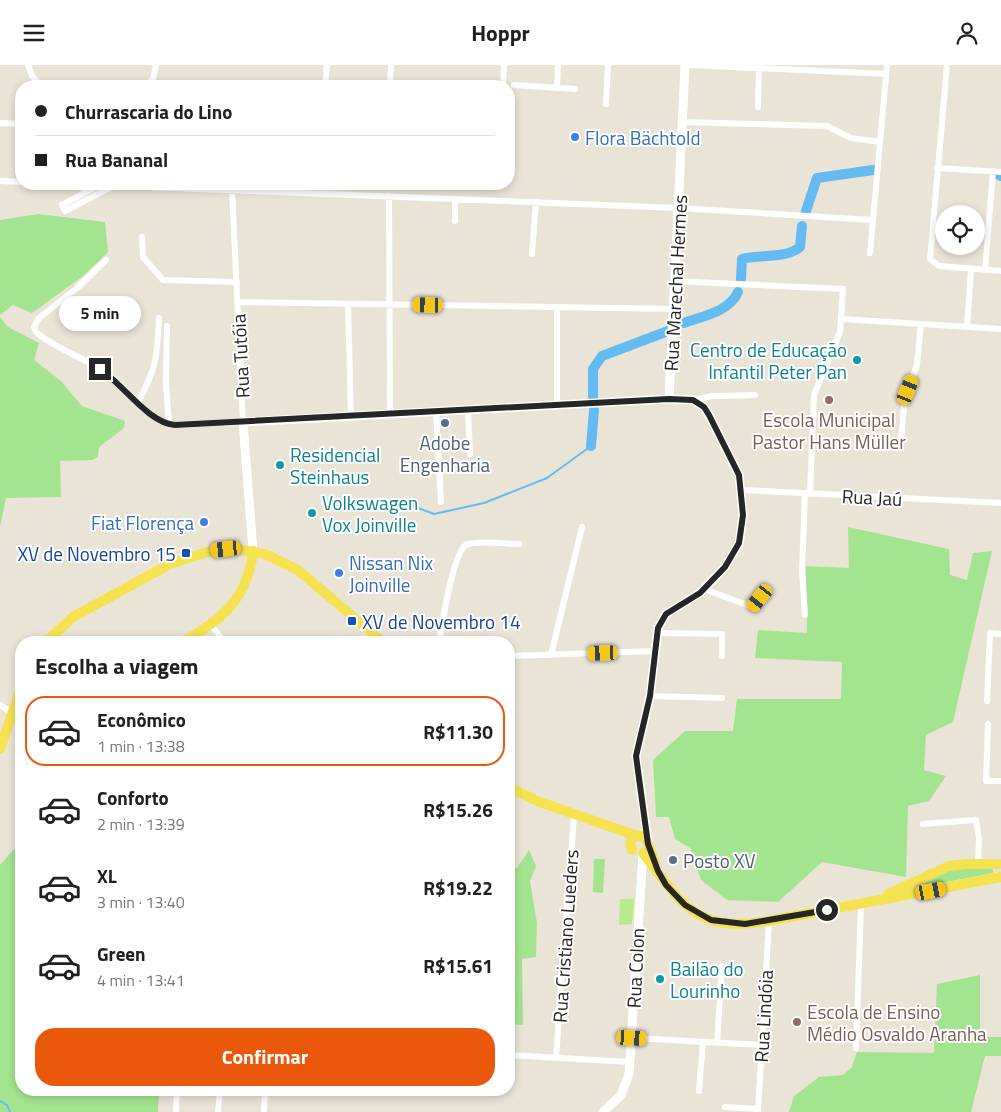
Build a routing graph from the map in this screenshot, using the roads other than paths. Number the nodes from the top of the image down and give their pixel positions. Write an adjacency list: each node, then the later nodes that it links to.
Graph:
1 (28, 65): 13 (street)
2 (156, 65): 14 (street)
3 (327, 65): 15 (street)
4 (391, 65): 16 (street)
5 (504, 65): 17 (street)
6 (558, 65): 19 (street)
7 (608, 65): 21 (street)
8 (686, 65): 11 (street); 23 (street, Rua Marechal Hermes)
9 (887, 65): 12 (street)
10 (947, 65): 27 (street)
11 (759, 68): 12 (street); 22 (street)
12 (886, 74): 26 (street)
13 (37, 80)
14 (153, 80)
15 (326, 80)
16 (390, 80)
17 (503, 80)
18 (515, 85): 19 (street)
19 (557, 88): 20 (street)
20 (575, 89)
21 (606, 104)
22 (758, 107)
23 (683, 122): 26 (street); 39 (street, Rua Marechal Hermes)
24 (0, 123): 25 (street)
25 (15, 124)
26 (880, 142): 40 (street)
27 (937, 168): 28 (street); 46 (street)
28 (993, 172): 29 (street); 47 (street)
29 (1001, 172)
30 (0, 181): 31 (street)
31 (15, 182)
32 (91, 190): 33 (street)
33 (105, 190)
34 (232, 190): 35 (street); 50 (street, Rua Tutóia)
35 (262, 191): 36 (street)
36 (389, 196): 37 (street); 53 (street)
37 (455, 199): 38 (street); 41 (street)
38 (536, 202): 39 (street); 44 (street)
39 (679, 208): 40 (street); 49 (street, Rua Marechal Hermes)
40 (873, 220): 43 (street)
41 (455, 221)
42 (142, 237): 50 (street)
43 (870, 253)
44 (532, 254)
45 (106, 259): 65 (street)
46 (971, 269): 47 (street); 60 (street)
47 (985, 270): 48 (street)
48 (1001, 271)
49 (675, 281): 55 (street, Rua Marechal Hermes); 57 (street)
50 (237, 282): 51 (street, Rua Tutóia)
51 (238, 302): 52 (street); 71 (street, Rua Tutóia)
52 (348, 304): 53 (street); 70 (street)
53 (391, 305): 54 (street); 69 (street)
54 (557, 307): 55 (street); 66 (street)
55 (674, 309): 63 (street, Rua Marechal Hermes)
56 (159, 318): 65 (street)
57 (842, 319): 58 (street); 76 (street)
58 (921, 324): 60 (street); 73 (street)
59 (167, 325): 72 (street)
60 (967, 327): 61 (street)
61 (1001, 329)
62 (755, 395): 64 (street)
63 (669, 399): 64 (street, Rua Marechal Hermes); 66 (street)
64 (693, 400): 75 (street)
65 (138, 402): 72 (street)
66 (557, 405): 67 (street)
67 (468, 409): 68 (street); 74 (street)
68 (436, 411): 69 (street); 77 (street)
69 (390, 414): 70 (street)
70 (351, 416): 71 (street)
71 (243, 422): 72 (street); 81 (street, Rua Tutóia)
72 (169, 425)
73 (901, 439)
74 (470, 454)
75 (742, 491): 76 (street, Rua Jaú); 83 (street)
76 (807, 494): 78 (street, Rua Jaú); 84 (street)
77 (441, 502)
78 (1001, 503)
79 (582, 527): 94 (street)
80 (519, 544): 92 (street)
81 (253, 551): 85 (main road); 88 (main road); 91 (main road)
82 (768, 588): 83 (street)
83 (704, 589): 86 (street)
84 (805, 615)
85 (211, 625): 89 (main road); 90 (street)
86 (657, 633): 93 (street); 95 (street)
87 (1001, 634): 99 (street)
88 (53, 636)
89 (192, 636)
90 (220, 636)
91 (376, 636)
92 (440, 636)
93 (655, 651): 94 (street); 97 (street)
94 (551, 655): 96 (street)
95 (722, 655)
96 (515, 656)
97 (650, 696): 98 (street); 108 (street)
98 (722, 698)
99 (988, 701)
100 (0, 705): 102 (street)
101 (15, 705): 102 (main road)
102 (12, 713): 104 (main road)
103 (988, 724): 105 (street)
104 (0, 749)
105 (1001, 781)
106 (515, 790): 107 (main road)
107 (574, 815): 110 (main road); 128 (street, Rua Cristiano Lueders)
108 (644, 815): 111 (street); 112 (street)
109 (923, 824): 113 (street)
110 (604, 825): 111 (main road); 112 (main road)
111 (638, 836): 112 (main road); 112 (main road)
112 (642, 849): 120 (main road); 122 (street, Rua Colon)
113 (978, 863): 114 (main road); 115 (main road)
114 (998, 864): 116 (main road)
115 (927, 876): 117 (main road); 118 (main road)
116 (998, 878): 117 (main road)
117 (922, 892): 118 (main road)
118 (873, 901): 119 (main road)
119 (861, 904): 120 (main road); 126 (street)
120 (769, 921): 125 (street, Rua Lindóia)
121 (722, 966): 124 (street)
122 (632, 1038): 123 (street); 129 (street, Rua Colon)
123 (703, 1042): 124 (street); 130 (street)
124 (717, 1043): 125 (street)
125 (762, 1045): 135 (street, Rua Lindóia)
126 (856, 1048)
127 (515, 1055): 128 (street)
128 (556, 1058): 129 (street)
129 (630, 1062): 139 (street, Rua Colon)
130 (700, 1091)
131 (177, 1096): 136 (street)
132 (219, 1096): 137 (street)
133 (265, 1096): 138 (street)
134 (725, 1107): 135 (street)
135 (758, 1110)
136 (176, 1112)
137 (218, 1112)
138 (264, 1112)
139 (603, 1112)

